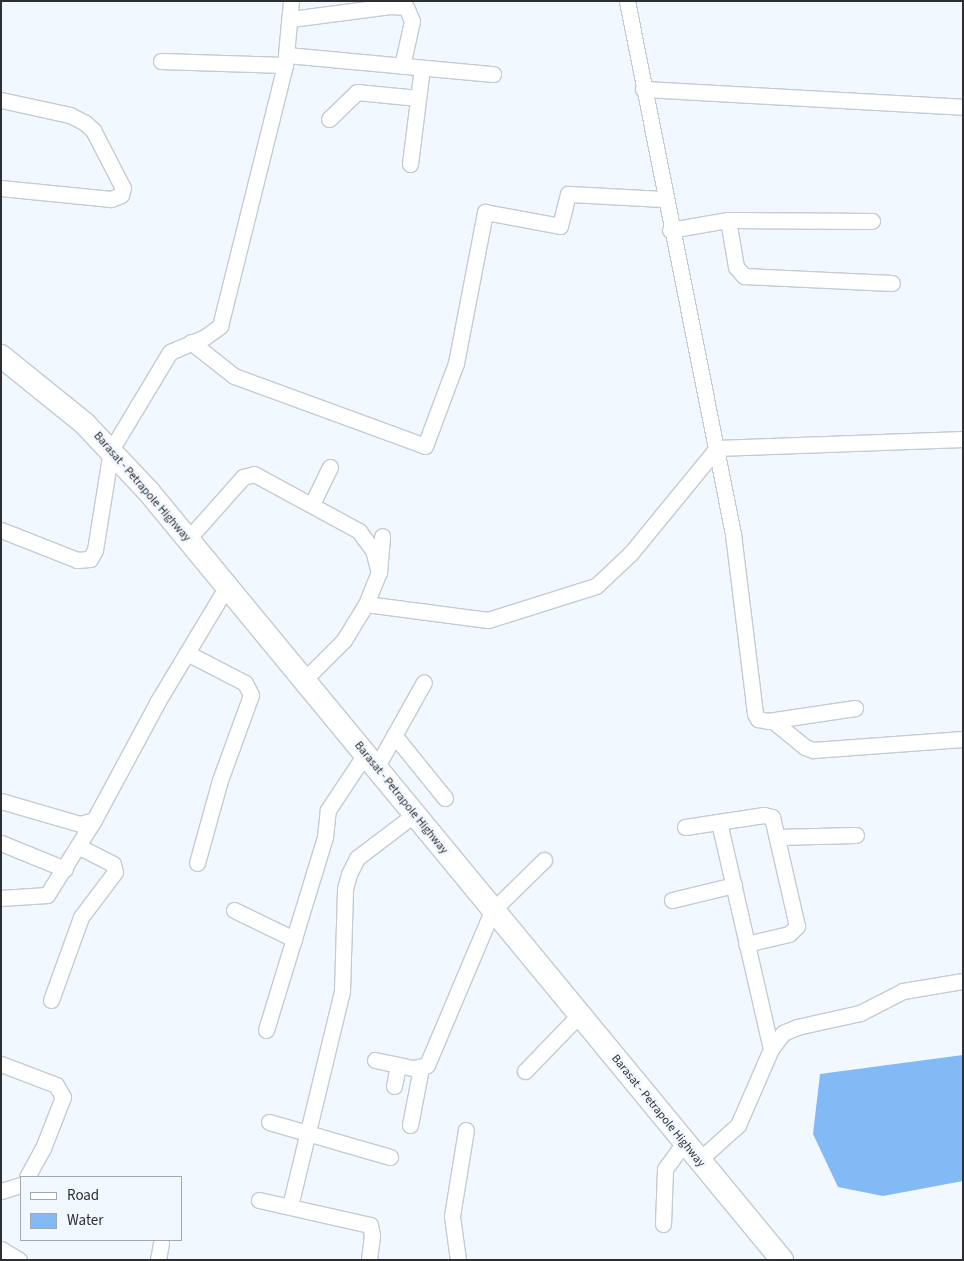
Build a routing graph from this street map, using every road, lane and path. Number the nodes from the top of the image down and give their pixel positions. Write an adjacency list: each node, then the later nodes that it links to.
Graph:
1 (291, 1): 3 (street)
2 (627, 1): 9 (street)
3 (291, 19): 5 (street); 6 (street)
4 (161, 60): 5 (street)
5 (286, 60): 6 (street); 21 (street)
6 (402, 66): 7 (street)
7 (422, 68): 8 (street); 10 (street)
8 (493, 74)
9 (643, 89): 12 (street); 16 (street)
10 (418, 98): 13 (street); 14 (street)
11 (1, 100): 15 (street)
12 (963, 107)
13 (328, 119)
14 (410, 164)
15 (1, 188)
16 (664, 198): 19 (street); 21 (street)
17 (728, 220): 18 (street); 19 (street); 20 (street)
18 (872, 221)
19 (670, 230): 24 (street)
20 (892, 283)
21 (191, 342): 25 (street)
22 (1, 356): 25 (highway, Barasat - Petrapole Highway)
23 (963, 439): 24 (street)
24 (717, 448): 33 (street); 38 (street)
25 (111, 450): 28 (street); 30 (highway, Barasat - Petrapole Highway)
26 (330, 467): 27 (street)
27 (312, 504): 30 (street); 31 (street)
28 (1, 530)
29 (382, 536): 31 (street)
30 (188, 539): 32 (highway, Barasat - Petrapole Highway)
31 (379, 572): 33 (street)
32 (227, 586): 34 (street); 35 (highway, Barasat - Petrapole Highway)
33 (366, 604): 35 (street)
34 (187, 653): 45 (street); 53 (street)
35 (304, 680): 41 (highway, Barasat - Petrapole Highway)
36 (424, 682): 39 (street)
37 (855, 708): 38 (street)
38 (773, 720): 40 (street)
39 (394, 734): 41 (street); 42 (street)
40 (963, 739)
41 (371, 761): 44 (highway, Barasat - Petrapole Highway); 60 (street)
42 (445, 798)
43 (1, 802): 45 (street)
44 (415, 814): 59 (highway, Barasat - Petrapole Highway); 76 (street)
45 (94, 820): 51 (street)
46 (719, 822): 47 (street); 49 (street); 55 (street)
47 (685, 827)
48 (856, 835): 49 (street)
49 (777, 837): 61 (street)
50 (1, 843): 54 (street)
51 (78, 846): 54 (street); 63 (street)
52 (544, 860): 59 (street)
53 (197, 863)
54 (65, 869): 56 (street)
55 (734, 885): 57 (street); 61 (street)
56 (1, 898)
57 (672, 900)
58 (234, 910): 60 (street)
59 (492, 911): 64 (highway, Barasat - Petrapole Highway); 70 (street)
60 (294, 939): 65 (street)
61 (746, 944): 66 (street)
62 (963, 981): 66 (street)
63 (51, 1000)
64 (580, 1015): 71 (street); 77 (highway, Barasat - Petrapole Highway)
65 (266, 1030)
66 (771, 1049): 79 (street)
67 (375, 1060): 69 (street)
68 (1, 1064): 80 (street)
69 (398, 1066): 70 (street); 72 (street)
70 (421, 1068): 74 (street)
71 (525, 1072)
72 (394, 1086)
73 (269, 1122): 76 (street)
74 (410, 1125)
75 (466, 1130): 92 (street)
76 (309, 1133): 78 (street); 84 (street)
77 (684, 1143): 79 (highway, Barasat - Petrapole Highway); 85 (street)
78 (390, 1157)
79 (698, 1161): 88 (highway, Barasat - Petrapole Highway)
80 (28, 1176)
81 (20, 1185): 82 (street)
82 (1, 1191)
83 (259, 1200): 84 (street)
84 (290, 1206): 91 (street)
85 (663, 1224)
86 (161, 1243): 90 (street)
87 (1, 1249): 89 (street)
88 (776, 1258)
89 (19, 1260)
90 (158, 1260)
91 (369, 1260)
92 (458, 1260)

